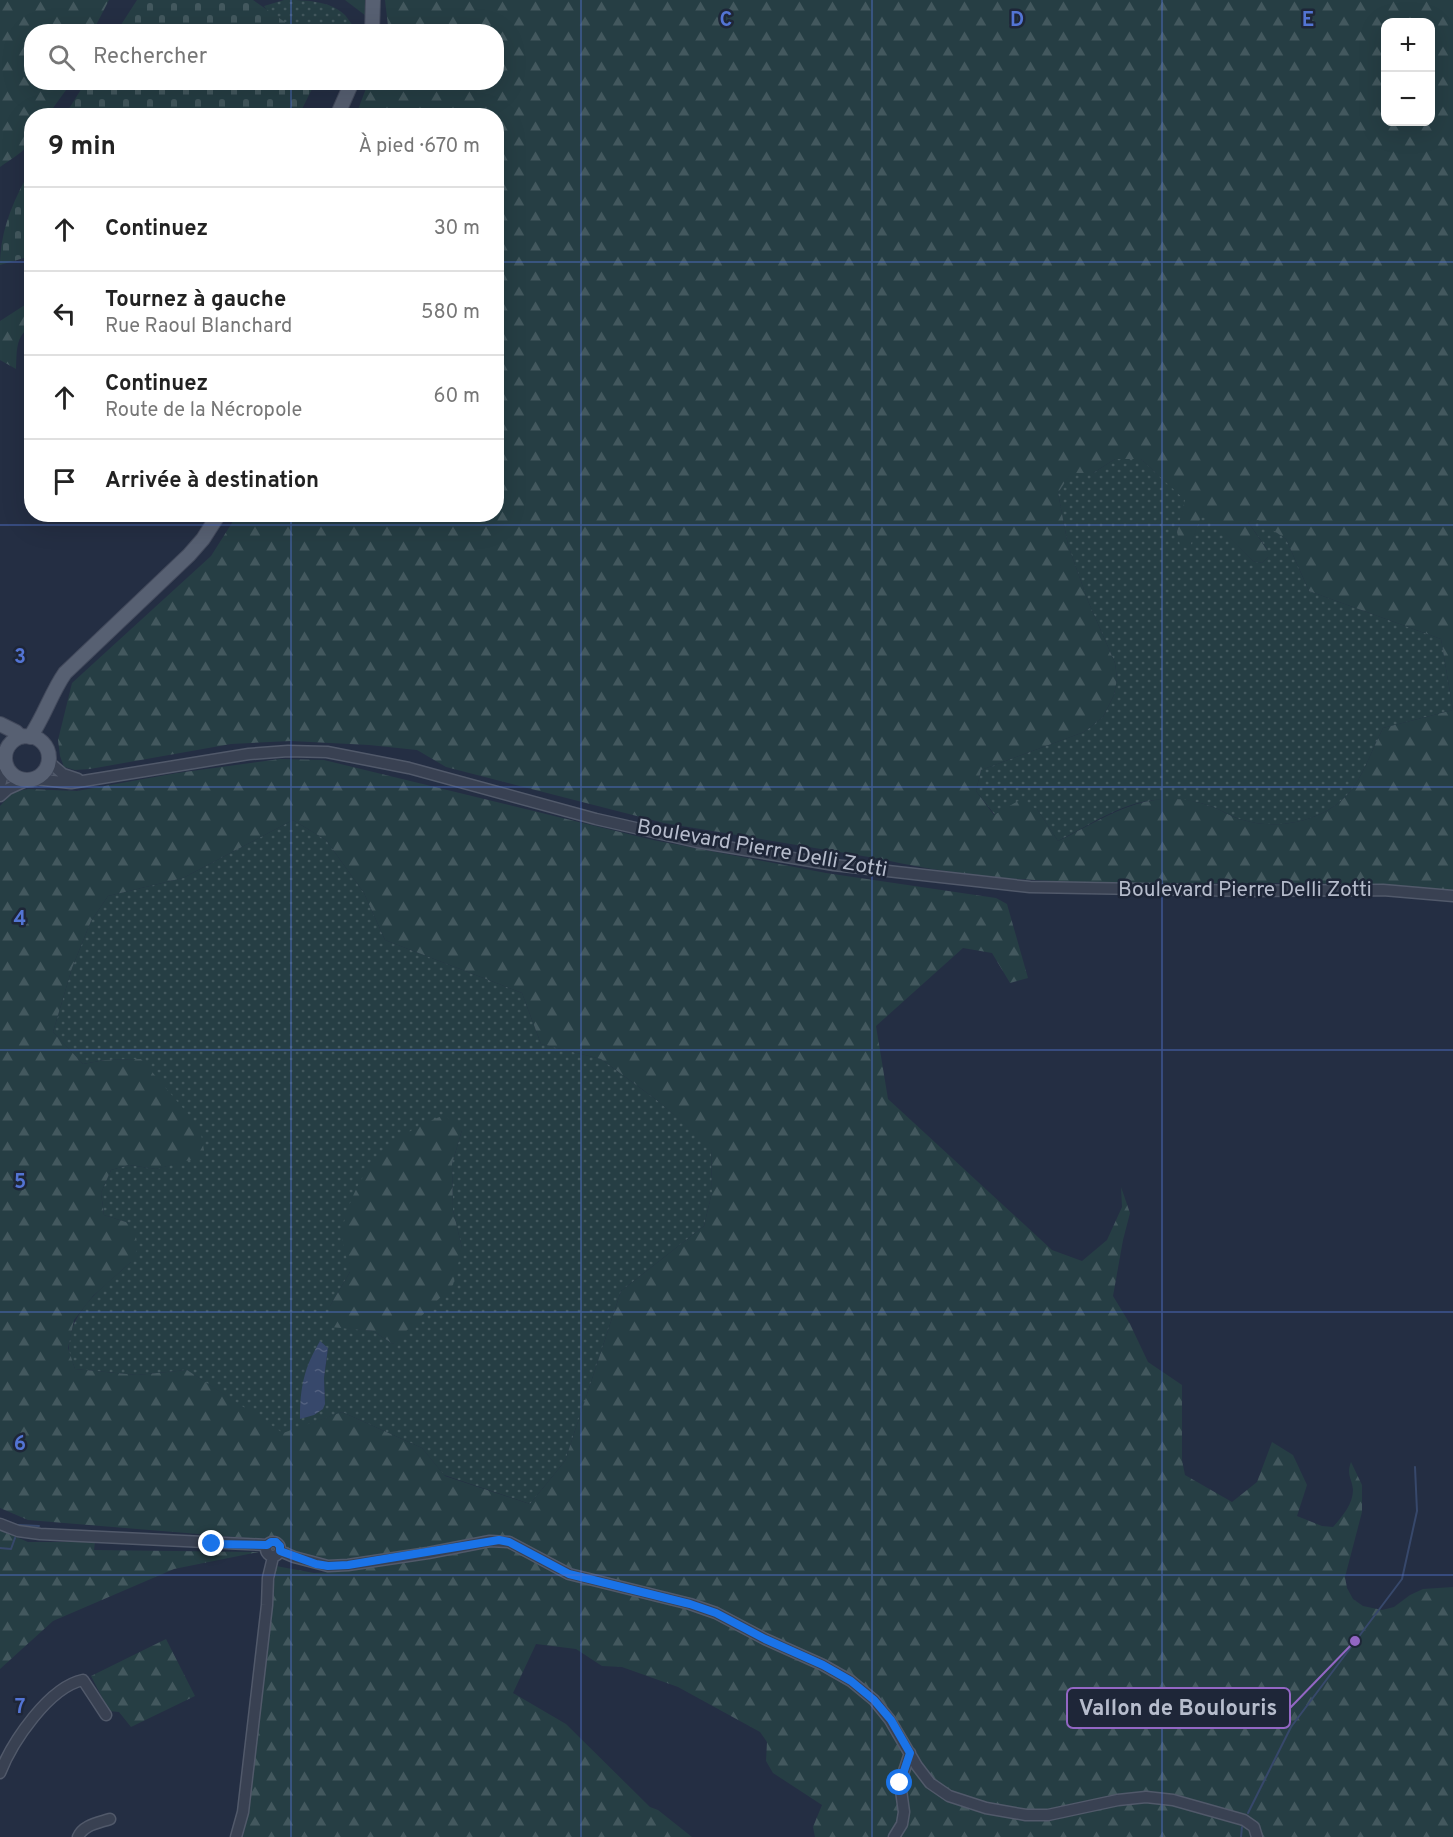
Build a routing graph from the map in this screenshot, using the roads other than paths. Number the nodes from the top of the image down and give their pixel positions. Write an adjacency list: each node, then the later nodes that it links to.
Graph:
1 (373, 0): 2 (main road)
2 (372, 24)
3 (348, 90): 4 (main road)
4 (341, 108)
5 (214, 522): 6 (main road)
6 (49, 701): 8 (main road); 9 (main road)
7 (0, 724): 8 (main road)
8 (26, 737): 9 (main road); 10 (main road)
9 (43, 743): 11 (main road)
10 (4, 753): 12 (main road); 14 (street)
11 (49, 762): 12 (main road); 13 (street)
12 (31, 780): 13 (street, Boulevard Pierre Delli Zotti); 15 (street)
13 (81, 780): 16 (street, Boulevard Pierre Delli Zotti)
14 (0, 784)
15 (0, 796)
16 (1453, 896)
17 (0, 1524): 18 (street)
18 (277, 1554): 20 (street); 24 (street)
19 (105, 1715): 21 (street)
20 (910, 1753): 25 (street); 26 (street)
21 (1, 1766)
22 (110, 1819): 23 (street)
23 (78, 1837)
24 (236, 1837)
25 (894, 1837)
26 (1257, 1837)

